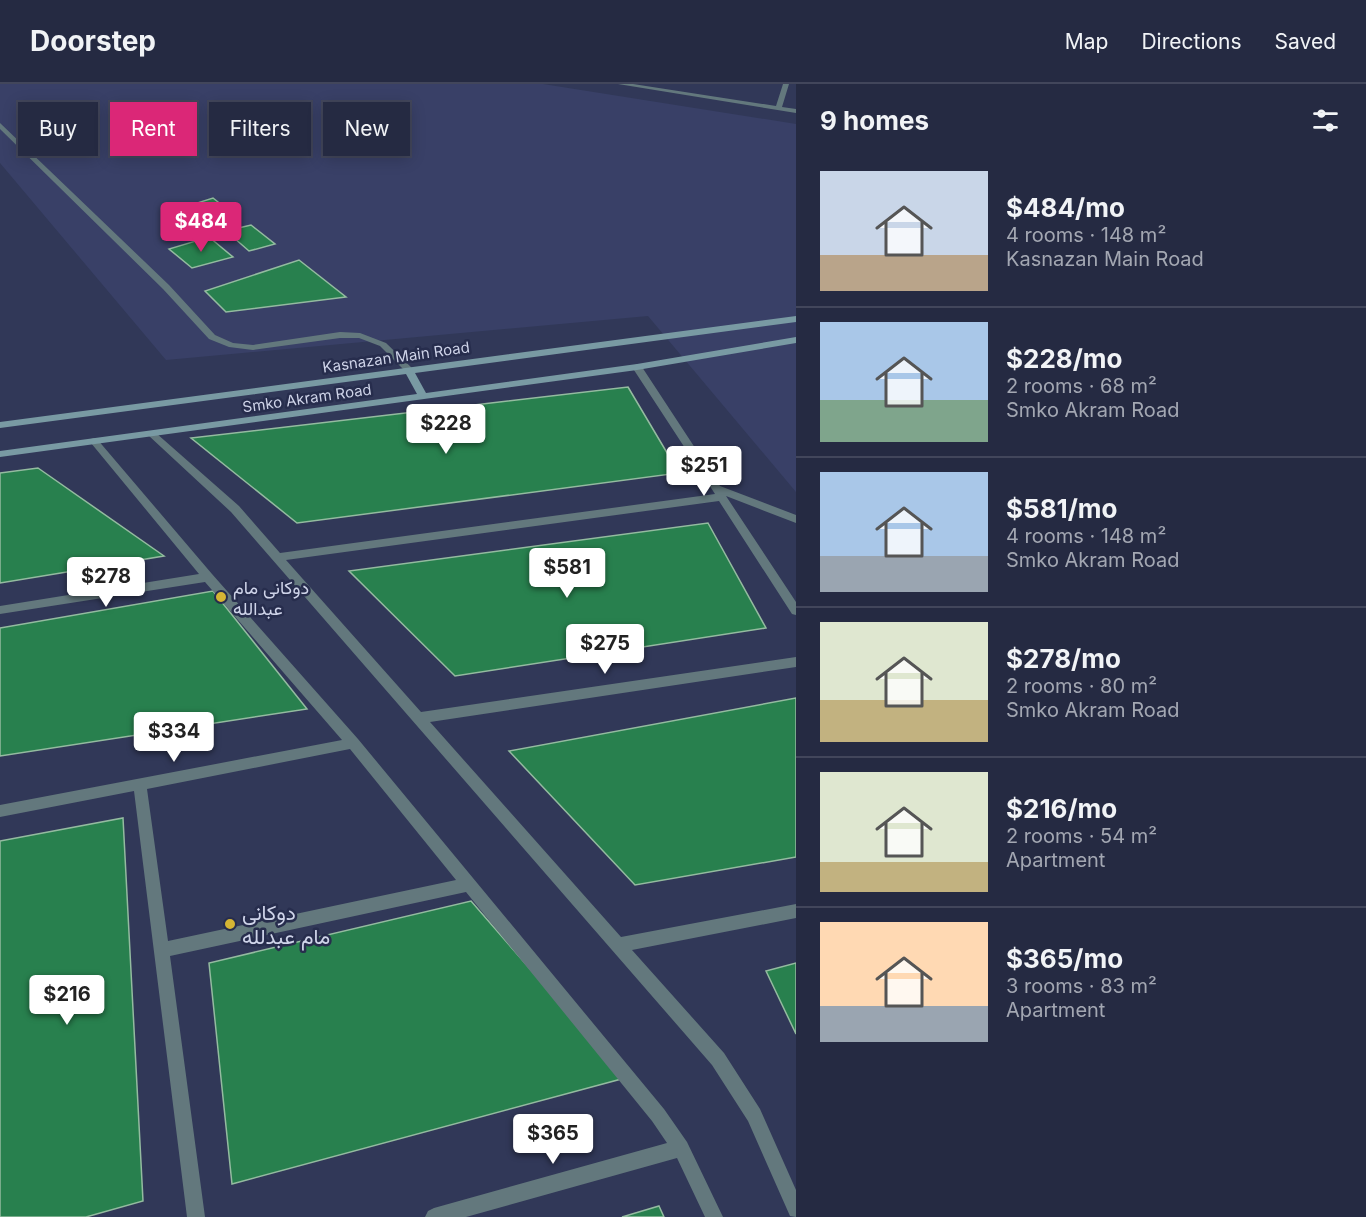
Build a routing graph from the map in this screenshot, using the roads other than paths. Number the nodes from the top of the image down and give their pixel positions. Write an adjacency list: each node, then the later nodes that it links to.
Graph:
1 (621, 84): 3 (street)
2 (786, 84): 3 (street)
3 (779, 108): 4 (street)
4 (796, 111)
5 (0, 125): 9 (street)
6 (796, 318): 9 (street, Kasnazan Main Road)
7 (796, 340): 8 (street, Smko Akram Road)
8 (637, 367): 10 (street, Smko Akram Road); 15 (street)
9 (409, 370): 10 (street); 11 (street, Kasnazan Main Road)
10 (423, 397): 12 (street, Smko Akram Road)
11 (0, 425)
12 (153, 435): 13 (street, Smko Akram Road); 17 (street)
13 (94, 441): 14 (street, Smko Akram Road); 18 (street)
14 (0, 454)
15 (718, 493): 16 (street); 17 (street); 20 (street)
16 (796, 519)
17 (277, 557): 22 (street)
18 (208, 576): 19 (street); 23 (street)
19 (0, 610)
20 (796, 611)
21 (796, 662): 22 (street)
22 (418, 717): 28 (street)
23 (353, 743): 24 (street); 26 (street)
24 (140, 785): 25 (street); 29 (street)
25 (0, 811)
26 (469, 884): 29 (street); 30 (street)
27 (796, 911): 28 (street)
28 (618, 945): 31 (street)
29 (161, 950): 32 (street)
30 (681, 1148): 33 (street); 34 (street)
31 (796, 1210)
32 (196, 1217)
33 (434, 1217)
34 (714, 1217)

